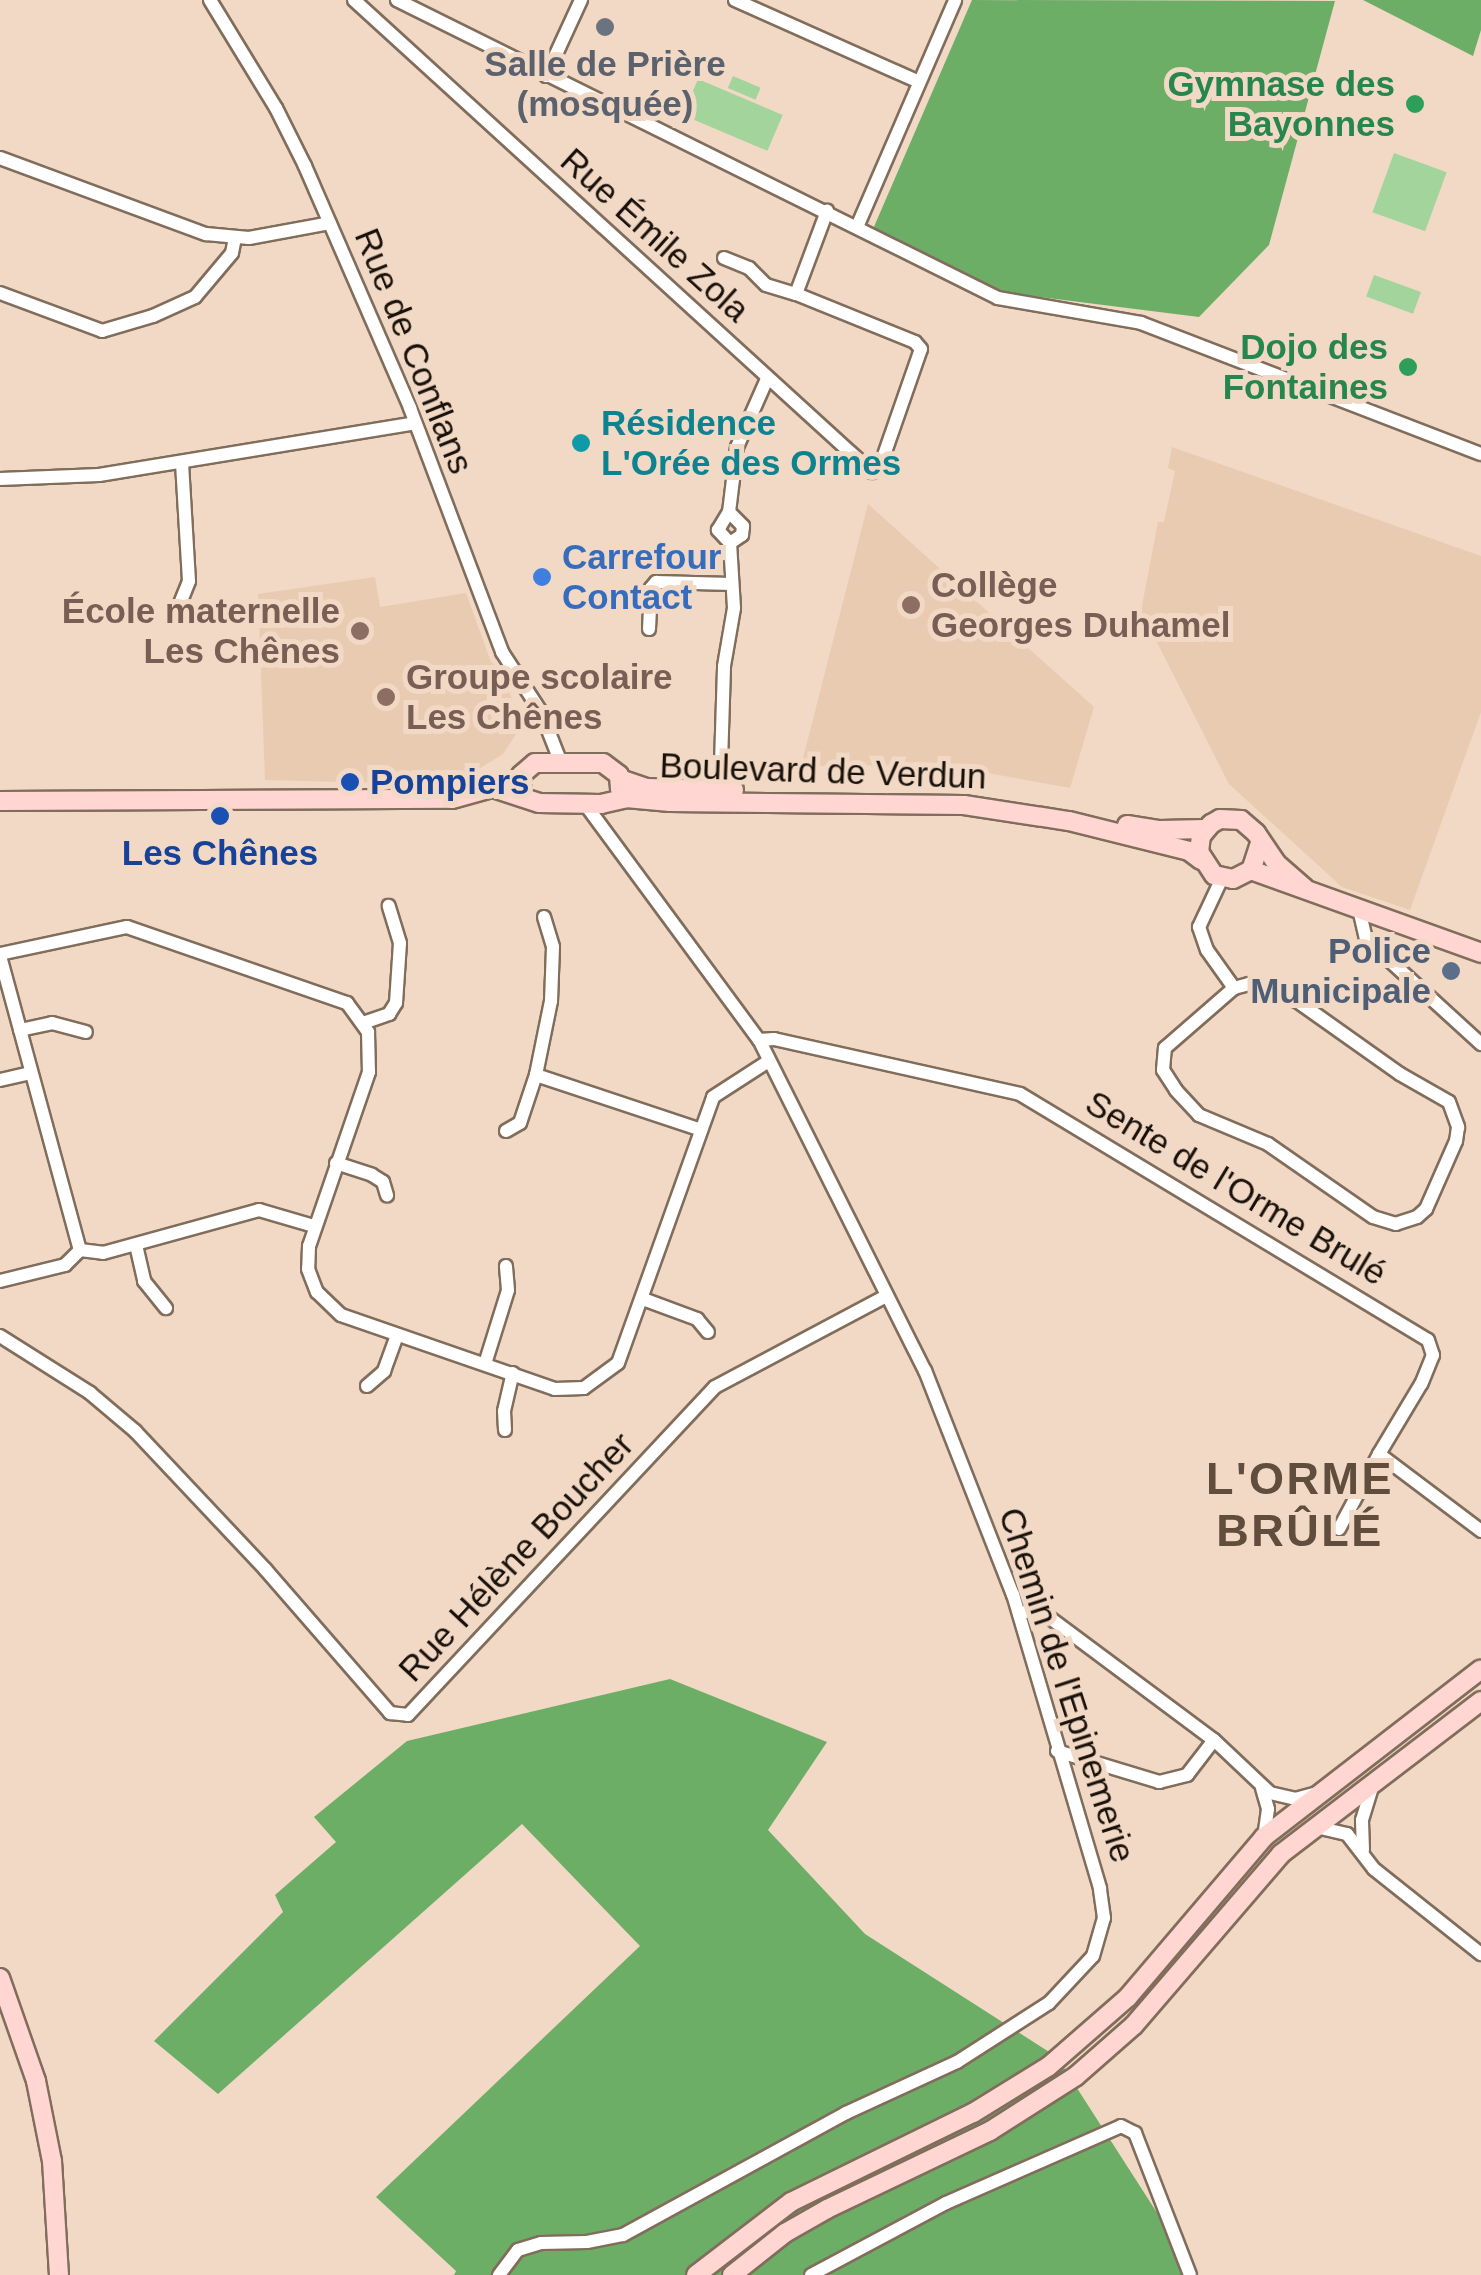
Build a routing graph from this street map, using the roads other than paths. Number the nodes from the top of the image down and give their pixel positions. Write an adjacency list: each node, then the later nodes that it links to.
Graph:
1 (210, 0): 11 (street, Rue de Conflans)
2 (354, 0): 17 (street, Rue Émile Zola)
3 (397, 0): 7 (street)
4 (580, 0): 7 (street)
5 (736, 0): 8 (street)
6 (955, 0): 8 (street)
7 (546, 76): 10 (street)
8 (918, 82): 12 (street)
9 (0, 158): 13 (street)
10 (827, 211): 12 (street); 16 (street)
11 (330, 223): 13 (street); 18 (street, Rue de Conflans)
12 (856, 226): 19 (street)
13 (235, 238): 15 (street)
14 (724, 258): 16 (street)
15 (0, 294)
16 (796, 294): 17 (street, Rue Émile Zola)
17 (767, 378): 22 (street)
18 (415, 423): 20 (street); 25 (street, Rue de Conflans)
19 (1481, 454)
20 (182, 462): 21 (street); 23 (street)
21 (0, 479)
22 (732, 584): 24 (street); 30 (street)
23 (177, 611)
24 (650, 629)
25 (547, 730): 26 (street); 27 (street, Rue de Conflans)
26 (535, 763): 27 (main road, Boulevard de Verdun); 29 (main road)
27 (562, 763): 28 (main road, Boulevard de Verdun)
28 (620, 778): 30 (main road, Boulevard de Verdun); 31 (main road)
29 (523, 788): 32 (main road); 33 (main road, Boulevard de Verdun)
30 (720, 796): 31 (main road, Boulevard de Verdun); 34 (main road, Boulevard de Verdun); 37 (main road, Boulevard de Verdun)
31 (611, 800): 33 (main road, Boulevard de Verdun); 35 (street, Chemin de l'Epinemerie)
32 (0, 801)
33 (585, 804): 35 (street, Chemin de l'Epinemerie)
34 (1206, 829): 36 (main road); 37 (main road)
35 (612, 837): 50 (street, Chemin de l'Epinemerie)
36 (1260, 843): 38 (main road); 40 (main road)
37 (1202, 860): 39 (main road)
38 (1251, 870): 39 (main road); 40 (main road)
39 (1222, 878): 46 (street)
40 (1305, 888): 42 (main road)
41 (389, 906): 47 (street)
42 (1359, 909): 44 (main road); 51 (street)
43 (544, 917): 54 (street)
44 (1481, 953)
45 (0, 955): 47 (street); 48 (street)
46 (1234, 988): 46 (street)
47 (363, 1023): 58 (street)
48 (20, 1030): 49 (street); 53 (street)
49 (86, 1032)
50 (760, 1040): 52 (street, Chemin de l'Epinemerie); 75 (street, Sente de l'Orme Brulé)
51 (1481, 1044)
52 (767, 1062): 56 (street); 65 (street, Chemin de l'Epinemerie)
53 (31, 1074): 55 (street); 62 (street)
54 (536, 1075): 56 (street); 57 (street)
55 (0, 1080)
56 (702, 1130): 66 (street)
57 (506, 1131)
58 (336, 1163): 59 (street); 60 (street)
59 (387, 1195)
60 (314, 1226): 61 (street); 69 (street)
61 (136, 1245): 62 (street); 67 (street)
62 (80, 1250): 64 (street)
63 (506, 1266): 71 (street)
64 (0, 1281)
65 (886, 1296): 70 (street, Rue Hélène Boucher); 78 (street, Chemin de l'Epinemerie)
66 (643, 1300): 68 (street); 72 (street)
67 (166, 1308)
68 (708, 1332)
69 (397, 1335): 71 (street); 73 (street)
70 (0, 1336)
71 (486, 1364): 72 (street)
72 (513, 1372): 74 (street)
73 (367, 1386)
74 (506, 1430)
75 (1379, 1454): 76 (street); 77 (street)
76 (1339, 1529)
77 (1481, 1531)
78 (1019, 1614): 81 (street); 82 (street, Chemin de l'Epinemerie)
79 (1481, 1669): 85 (main road)
80 (1481, 1701): 83 (main road)
81 (1214, 1740): 82 (street); 84 (street)
82 (1057, 1752): 91 (street, Chemin de l'Epinemerie)
83 (1377, 1779): 86 (main road); 88 (street)
84 (1262, 1788): 85 (street); 87 (street)
85 (1314, 1794): 87 (main road)
86 (1309, 1829): 88 (street); 94 (main road)
87 (1264, 1837): 93 (main road)
88 (1364, 1852): 89 (street)
89 (1481, 1954)
90 (0, 1978): 92 (main road)
91 (497, 2274)
92 (60, 2275)
93 (696, 2275)
94 (732, 2275)
95 (811, 2275): 96 (street)
96 (1190, 2275)

